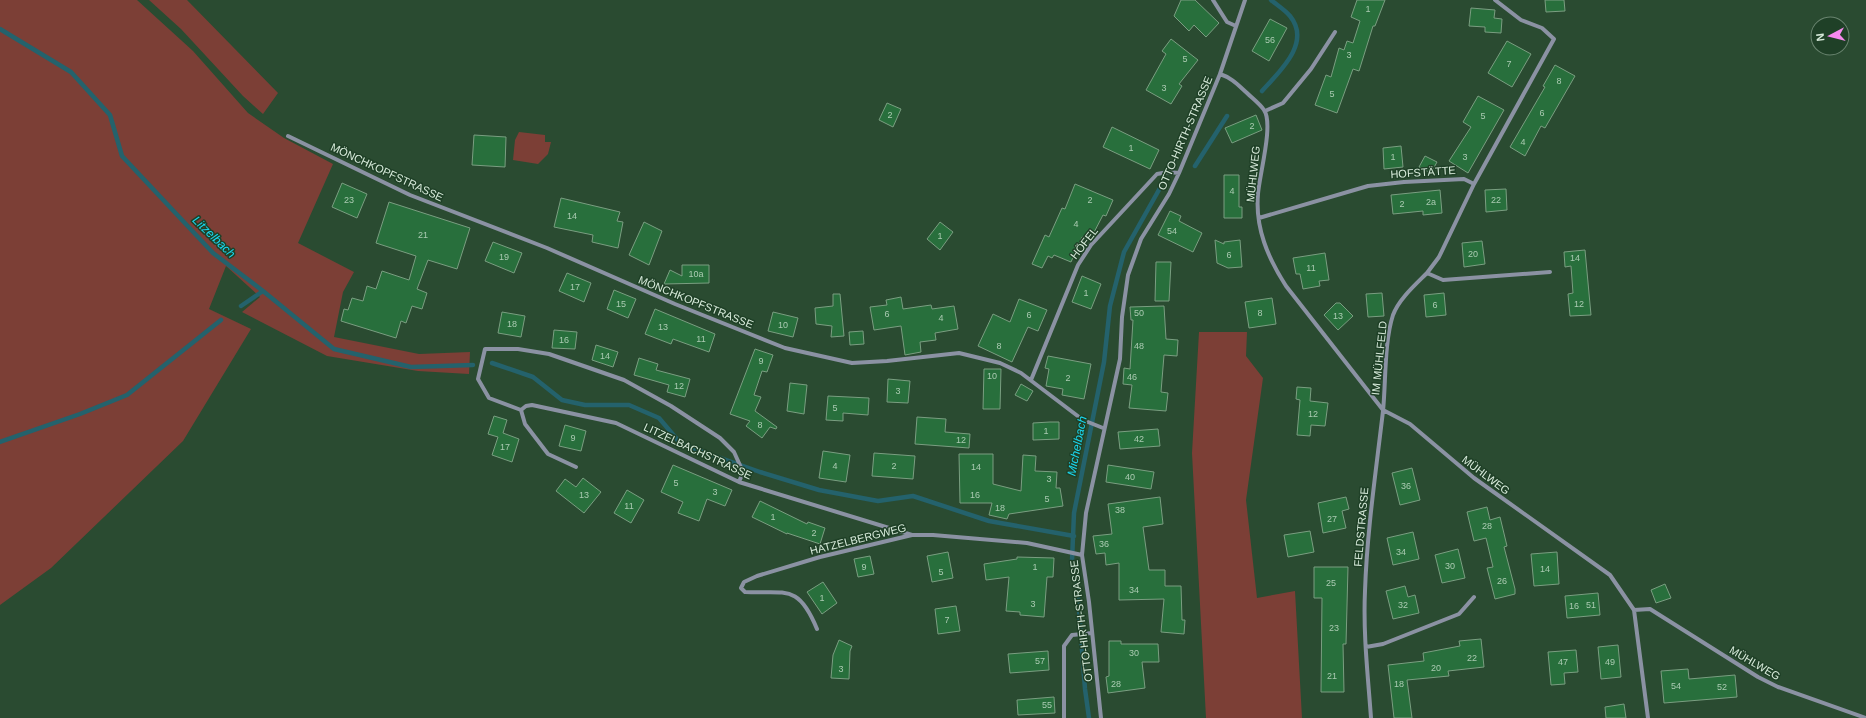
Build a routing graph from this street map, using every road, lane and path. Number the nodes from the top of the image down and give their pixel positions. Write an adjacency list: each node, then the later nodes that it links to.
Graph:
1 (1213, 0): 4 (street)
2 (1245, 0): 4 (street, OTTO-HIRTH-STRASSE)
3 (1495, 0): 10 (street)
4 (1236, 26): 6 (street, OTTO-HIRTH-STRASSE)
5 (1335, 32): 7 (street)
6 (1220, 74): 7 (street); 9 (street, OTTO-HIRTH-STRASSE)
7 (1265, 111): 11 (street, MÜHLWEG)
8 (288, 136): 14 (street, MÖNCHKOPFSTRASSE)
9 (1179, 173): 14 (street, HÖFEL); 17 (street, OTTO-HIRTH-STRASSE)
10 (1474, 184): 11 (street, HOFSTÄTTE); 13 (street, IM MÜHLFELD)
11 (1259, 218): 16 (street, MÜHLWEG)
12 (1550, 272): 13 (street)
13 (1427, 273): 16 (street, IM MÜHLFELD)
14 (1031, 380): 17 (street, MÖNCHKOPFSTRASSE)
15 (521, 410): 18 (street); 19 (street, LITZELBACHSTRASSE); 19 (street, LITZELBACHSTRASSE)
16 (1383, 410): 23 (street, MÜHLWEG); 26 (street, FELDSTRASSE)
17 (1104, 428): 21 (street, OTTO-HIRTH-STRASSE)
18 (576, 467)
19 (739, 482): 20 (street, LITZELBACHSTRASSE)
20 (912, 535): 21 (street, HATZELBERGWEG); 24 (street, HATZELBERGWEG)
21 (1079, 554): 25 (street, OTTO-HIRTH-STRASSE)
22 (1474, 597): 26 (street)
23 (1634, 610): 30 (street); 31 (street, MÜHLWEG)
24 (817, 629)
25 (1092, 633): 27 (street); 28 (street, OTTO-HIRTH-STRASSE)
26 (1366, 647): 29 (street, FELDSTRASSE)
27 (1064, 718)
28 (1101, 718)
29 (1371, 718)
30 (1648, 718)
31 (1866, 718)

